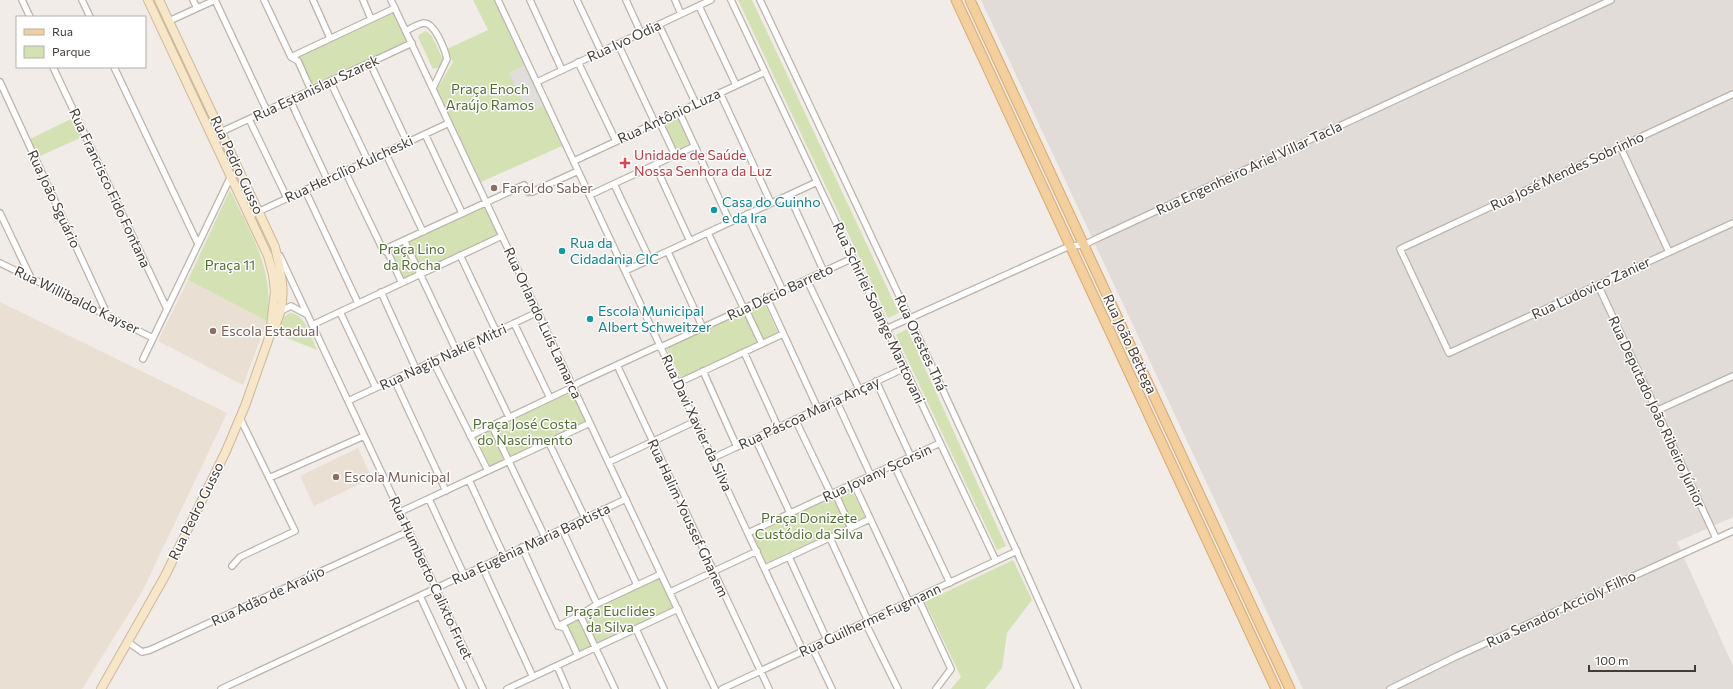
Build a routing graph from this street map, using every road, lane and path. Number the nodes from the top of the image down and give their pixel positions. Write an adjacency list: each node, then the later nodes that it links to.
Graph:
1 (22, 0): 26 (street)
2 (82, 0): 27 (street)
3 (148, 0): 75 (main road, Rua Pedro Gusso)
4 (159, 0): 29 (main road, Rua Pedro Gusso)
5 (193, 0): 23 (street)
6 (215, 0): 23 (street); 56 (street)
7 (264, 0): 39 (street)
8 (313, 0): 33 (street)
9 (362, 0): 28 (street)
10 (391, 0): 24 (street, Rua Orlando Luís Lamarca)
11 (530, 0): 44 (street)
12 (577, 0): 38 (street)
13 (626, 0): 32 (street)
14 (675, 0): 25 (street)
15 (711, 0): 22 (street, Rua Ivo Odia)
16 (731, 0): 45 (street, Rua Schirlei Solange Mantovani)
17 (760, 0): 128 (street, Rua Orestes Thá)
18 (956, 0): 37 (main road, Rua João Bettega)
19 (970, 0): 34 (main road, Rua João Bettega)
20 (1611, 0): 100 (street, Rua Engenheiro Ariel Villar Tacla)
21 (501, 1): 48 (street, Rua Davi Xavier da Silva)
22 (699, 6): 25 (street, Rua Ivo Odia); 49 (street)
23 (197, 8): 29 (street)
24 (395, 8): 28 (street); 31 (street, Rua Orlando Luís Lamarca)
25 (681, 14): 30 (street, Rua Ivo Odia)
26 (30, 16)
27 (90, 16)
28 (372, 19): 33 (street)
29 (169, 21): 61 (main road, Rua Pedro Gusso)
30 (659, 24): 32 (street, Rua Ivo Odia); 55 (street)
31 (406, 31): 35 (street, Rua Orlando Luís Lamarca); 50 (street)
32 (641, 33): 36 (street, Rua Ivo Odia)
33 (330, 38): 39 (street)
34 (988, 40): 37 (main road); 100 (main road, Rua João Bettega)
35 (412, 43): 40 (street, Rua Estanislau Szarek); 50 (street, Rua Orlando Luís Lamarca)
36 (618, 44): 38 (street, Rua Ivo Odia); 59 (street)
37 (977, 44): 101 (main road, Rua João Bettega)
38 (601, 52): 41 (street, Rua Ivo Odia)
39 (291, 57): 51 (street)
40 (370, 62): 46 (street, Rua Estanislau Szarek); 64 (street)
41 (578, 62): 44 (street, Rua Ivo Odia); 63 (street)
42 (53, 68): 122 (street, Rua Francisco Fido Fontana)
43 (114, 68): 99 (street)
44 (562, 70): 48 (street, Rua Ivo Odia)
45 (765, 72): 49 (street, Rua Antônio Luza); 77 (street, Rua Schirlei Solange Mantovani)
46 (330, 81): 51 (street, Rua Estanislau Szarek); 69 (street)
47 (0, 82): 127 (street, Rua João Sguário)
48 (537, 82): 70 (street, Rua Davi Xavier da Silva)
49 (736, 86): 52 (street, Rua Antônio Luza)
50 (433, 88): 60 (street, Rua Orlando Luís Lamarca)
51 (311, 90): 54 (street, Rua Estanislau Szarek)
52 (720, 93): 55 (street, Rua Antônio Luza); 86 (street)
53 (1733, 94): 66 (street, Rua José Mendes Sobrinho)
54 (290, 100): 56 (street, Rua Estanislau Szarek); 76 (street)
55 (696, 104): 57 (street, Rua Antônio Luza)
56 (267, 111): 58 (street, Rua Estanislau Szarek)
57 (679, 112): 59 (street, Rua Antônio Luza); 65 (street)
58 (249, 119): 61 (street, Rua Estanislau Szarek); 84 (street)
59 (657, 122): 63 (street, Rua Antônio Luza); 68 (street)
60 (449, 123): 62 (street, Rua Hercílio Kulcheski); 85 (street, Rua Orlando Luís Lamarca)
61 (221, 132): 74 (main road, Rua Pedro Gusso)
62 (425, 134): 64 (street, Rua Hercílio Kulcheski); 89 (street)
63 (616, 141): 70 (street, Rua Antônio Luza)
64 (407, 142): 67 (street, Rua Hercílio Kulcheski)
65 (695, 146): 68 (street); 92 (street)
66 (1620, 146): 105 (street); 142 (street, Rua José Mendes Sobrinho)
67 (385, 152): 69 (street, Rua Hercílio Kulcheski); 94 (street)
68 (675, 155): 71 (street)
69 (368, 161): 72 (street, Rua Hercílio Kulcheski)
70 (574, 161): 73 (street, Rua Davi Xavier da Silva)
71 (655, 165): 78 (street); 98 (street)
72 (345, 171): 76 (street, Rua Hercílio Kulcheski); 103 (street)
73 (578, 171): 81 (street); 82 (street, Rua Davi Xavier da Silva)
74 (240, 172): 75 (street); 87 (main road, Rua Pedro Gusso)
75 (231, 176): 91 (main road, Rua Pedro Gusso); 99 (street)
76 (327, 179): 80 (street, Rua Hercílio Kulcheski)
77 (817, 182): 83 (street); 107 (street, Rua Schirlei Solange Mantovani)
78 (614, 184): 82 (street); 108 (street)
79 (524, 185): 85 (street)
80 (305, 190): 84 (street, Rua Hercílio Kulcheski); 120 (street)
81 (532, 192)
82 (590, 195): 110 (street, Rua Davi Xavier da Silva)
83 (789, 195): 86 (street); 111 (street)
84 (287, 198): 87 (street, Rua Hercílio Kulcheski)
85 (486, 202): 89 (street); 96 (street, Rua Orlando Luís Lamarca)
86 (771, 203): 90 (street)
87 (259, 212): 91 (street, Rua Hercílio Kulcheski); 102 (main road, Rua Pedro Gusso)
88 (0, 213): 113 (street)
89 (462, 213): 94 (street)
90 (747, 214): 92 (street); 117 (street)
91 (249, 216): 135 (main road, Rua Pedro Gusso)
92 (730, 222): 95 (street)
93 (1733, 223): 105 (street, Rua Ludovico Zanier)
94 (423, 232): 97 (street)
95 (708, 233): 98 (street); 121 (street)
96 (502, 236): 106 (street); 125 (street, Rua Orlando Luís Lamarca)
97 (404, 240): 103 (street); 112 (street)
98 (690, 241): 104 (street)
99 (198, 244): 122 (street)
100 (1084, 245): 101 (street, Rua Engenheiro Ariel Villar Tacla); 185 (main road, Rua João Bettega)
101 (1070, 246): 128 (street, Rua Engenheiro Ariel Villar Tacla); 188 (main road, Rua João Bettega)
102 (275, 247): 123 (main road, Rua Pedro Gusso); 126 (street, Rua Humberto Calixto Fruet)
103 (383, 250): 115 (street)
104 (668, 252): 108 (street); 131 (street)
105 (1669, 252): 116 (street, Rua Ludovico Zanier)
106 (460, 255): 112 (street); 133 (street)
107 (853, 258): 111 (street, Rua Décio Barreto); 132 (street, Rua Schirlei Solange Mantovani)
108 (650, 260): 110 (street)
109 (0, 263): 113 (street, Rua Willibaldo Kayser)
110 (625, 271): 139 (street, Rua Davi Xavier da Silva)
111 (824, 272): 114 (street, Rua Décio Barreto)
112 (420, 274): 115 (street); 140 (street)
113 (31, 278): 127 (street, Rua Willibaldo Kayser)
114 (807, 280): 117 (street, Rua Décio Barreto); 155 (street)
115 (402, 282): 118 (street)
116 (1598, 285): 142 (street, Rua Ludovico Zanier); 160 (street, Rua Deputado João Ribeiro Júnior)
117 (783, 290): 119 (street, Rua Décio Barreto)
118 (381, 292): 120 (street); 147 (street)
119 (767, 298): 121 (street, Rua Décio Barreto); 134 (street)
120 (358, 303): 124 (street)
121 (745, 308): 131 (street, Rua Décio Barreto); 138 (street)
122 (167, 309): 136 (street)
123 (281, 311): 126 (street); 135 (main road, Rua Pedro Gusso)
124 (340, 312): 130 (street); 154 (street)
125 (538, 312): 129 (street, Rua Nagib Nakle Mitri); 153 (street, Rua Orlando Luís Lamarca)
126 (307, 314): 130 (street, Rua Humberto Calixto Fruet)
127 (108, 316): 136 (street, Rua Willibaldo Kayser)
128 (910, 319): 132 (street, Rua Engenheiro Ariel Villar Tacla); 208 (street, Rua Orestes Thá)
129 (514, 323): 133 (street, Rua Nagib Nakle Mitri); 156 (street)
130 (312, 325): 158 (street, Rua Humberto Calixto Fruet)
131 (703, 328): 139 (street, Rua Décio Barreto)
132 (886, 329): 146 (street, Rua Schirlei Solange Mantovani)
133 (496, 332): 137 (street, Rua Nagib Nakle Mitri)
134 (783, 334): 138 (street); 159 (street)
135 (270, 335): 162 (main road, Rua Pedro Gusso)
136 (153, 338): 143 (street)
137 (473, 342): 140 (street, Rua Nagib Nakle Mitri); 161 (street)
138 (762, 344): 141 (street)
139 (661, 347): 145 (street, Rua Décio Barreto); 152 (street, Rua Davi Xavier da Silva)
140 (456, 350): 144 (street, Rua Nagib Nakle Mitri)
141 (744, 352): 148 (street); 167 (street)
142 (1449, 353)
143 (143, 359)
144 (433, 361): 147 (street, Rua Nagib Nakle Mitri); 169 (street)
145 (616, 365): 153 (street, Rua Décio Barreto); 171 (street, Rua Halim Youssef Ghanem)
146 (905, 368): 151 (street, Rua Páscoa Maria Ançay); 173 (street, Rua Schirlei Solange Mantovani)
147 (416, 369): 150 (street, Rua Nagib Nakle Mitri)
148 (703, 371): 152 (street); 174 (street)
149 (1733, 376): 160 (street)
150 (394, 379): 154 (street, Rua Nagib Nakle Mitri); 186 (street)
151 (876, 381): 155 (street, Rua Páscoa Maria Ançay); 175 (street)
152 (678, 383): 164 (street, Rua Davi Xavier da Silva)
153 (573, 387): 156 (street, Rua Décio Barreto); 165 (street, Rua Orlando Luís Lamarca)
154 (376, 388): 158 (street, Rua Nagib Nakle Mitri)
155 (859, 390): 157 (street, Rua Páscoa Maria Ançay)
156 (550, 398): 161 (street, Rua Décio Barreto)
157 (836, 400): 159 (street, Rua Páscoa Maria Ançay); 181 (street)
158 (348, 401): 168 (street, Rua Humberto Calixto Fruet)
159 (818, 409): 163 (street, Rua Páscoa Maria Ançay)
160 (1656, 411): 205 (street, Rua Deputado João Ribeiro Júnior)
161 (509, 417): 166 (street, Rua Décio Barreto)
162 (240, 418): 182 (street); 232 (main road, Rua Pedro Gusso)
163 (795, 419): 167 (street, Rua Páscoa Maria Ançay); 187 (street)
164 (696, 421): 171 (street); 176 (street, Rua Davi Xavier da Silva)
165 (590, 424): 172 (street); 178 (street, Rua Orlando Luís Lamarca)
166 (492, 426): 169 (street, Rua Décio Barreto); 177 (street)
167 (778, 427): 170 (street, Rua Páscoa Maria Ançay)
168 (364, 436): 182 (street); 194 (street, Rua Humberto Calixto Fruet)
169 (470, 436): 180 (street)
170 (755, 438): 174 (street, Rua Páscoa Maria Ançay); 195 (street)
171 (652, 442): 178 (street); 215 (street, Rua Halim Youssef Ghanem)
172 (550, 443): 177 (street); 196 (street)
173 (940, 443): 175 (street, Rua Jovany Scorsin); 211 (street, Rua Schirlei Solange Mantovani)
174 (737, 446): 176 (street, Rua Páscoa Maria Ançay)
175 (911, 457): 179 (street, Rua Jovany Scorsin)
176 (713, 458): 202 (street, Rua Davi Xavier da Silva)
177 (509, 462): 180 (street); 203 (street)
178 (609, 462): 190 (street, Rua Orlando Luís Lamarca)
179 (894, 465): 181 (street, Rua Jovany Scorsin); 218 (street)
180 (488, 471): 183 (street)
181 (871, 476): 184 (street, Rua Jovany Scorsin)
182 (269, 478): 212 (street)
183 (469, 480): 186 (street); 209 (street)
184 (854, 484): 187 (street, Rua Jovany Scorsin); 197 (street)
185 (1197, 489): 188 (main road); 191 (main road, Rua João Bettega)
186 (446, 491): 189 (street)
187 (833, 494): 195 (street, Rua Jovany Scorsin); 198 (street)
188 (1186, 494): 192 (main road, Rua João Bettega)
189 (429, 499): 194 (street); 217 (street)
190 (626, 499): 193 (street, Rua Eugênia Maria Baptista); 216 (street, Rua Orlando Luís Lamarca)
191 (1204, 503): 192 (main road); 259 (main road, Rua João Bettega)
192 (1192, 509): 258 (main road, Rua João Bettega)
193 (602, 510): 196 (street, Rua Eugênia Maria Baptista); 219 (street)
194 (400, 512): 201 (street, Rua Humberto Calixto Fruet)
195 (790, 514): 202 (street, Rua Jovany Scorsin)
196 (585, 518): 199 (street, Rua Eugênia Maria Baptista)
197 (870, 519): 198 (street); 224 (street)
198 (851, 528): 204 (street)
199 (562, 529): 203 (street, Rua Eugênia Maria Baptista); 225 (street)
200 (1733, 530): 205 (street, Rua Senador Accioly Filho)
201 (409, 531): 220 (street, Rua Humberto Calixto Fruet); 232 (street, Rua Adão de Araújo)
202 (748, 533): 207 (street, Rua Davi Xavier da Silva)
203 (545, 537): 206 (street, Rua Eugênia Maria Baptista)
204 (830, 538): 210 (street); 228 (street)
205 (1716, 538): 260 (street, Rua Senador Accioly Filho)
206 (522, 547): 209 (street, Rua Eugênia Maria Baptista); 229 (street)
207 (757, 551): 214 (street, Rua Davi Xavier da Silva); 215 (street)
208 (1017, 551): 211 (street, Rua Guilherme Fugmann); 257 (street, Rua Orestes Thá)
209 (504, 556): 213 (street, Rua Eugênia Maria Baptista)
210 (789, 557): 214 (street); 231 (street)
211 (996, 561): 218 (street, Rua Guilherme Fugmann)
212 (232, 566)
213 (482, 566): 217 (street, Rua Eugênia Maria Baptista); 239 (street)
214 (765, 568): 235 (street, Rua Davi Xavier da Silva)
215 (714, 572): 221 (street); 238 (street, Rua Halim Youssef Ghanem)
216 (661, 574): 219 (street); 221 (street, Rua Orlando Luís Lamarca)
217 (464, 575): 220 (street, Rua Eugênia Maria Baptista)
218 (950, 583): 223 (street, Rua Guilherme Fugmann)
219 (637, 585): 225 (street)
220 (436, 588): 222 (street, Rua Eugênia Maria Baptista); 246 (street, Rua Humberto Calixto Fruet)
221 (670, 592): 226 (street, Rua Orlando Luís Lamarca)
222 (420, 596): 244 (street, Rua Eugênia Maria Baptista); 245 (street)
223 (918, 598): 224 (street, Rua Guilherme Fugmann); 256 (street)
224 (909, 602): 228 (street, Rua Guilherme Fugmann)
225 (597, 604): 227 (street)
226 (678, 609): 230 (street); 251 (street, Rua Orlando Luís Lamarca)
227 (580, 615): 229 (street); 234 (street)
228 (867, 622): 231 (street, Rua Guilherme Fugmann); 255 (street)
229 (558, 626): 236 (street)
230 (636, 628): 234 (street); 250 (street)
231 (827, 640): 233 (street, Rua Guilherme Fugmann)
232 (128, 642): 240 (main road, Rua Pedro Gusso)
233 (812, 647): 235 (street, Rua Guilherme Fugmann); 254 (street)
234 (596, 648): 236 (street); 249 (street)
235 (804, 651): 238 (street, Rua Guilherme Fugmann)
236 (578, 656): 237 (street)
237 (557, 666): 239 (street); 248 (street)
238 (760, 671): 252 (street, Rua Guilherme Fugmann); 253 (street, Rua Halim Youssef Ghanem)
239 (533, 677): 241 (street)
240 (105, 679): 242 (main road, Rua Pedro Gusso); 243 (main road, Rua Pedro Gusso)
241 (518, 687): 247 (street)
242 (97, 689)
243 (101, 689)
244 (221, 689)
245 (463, 689)
246 (483, 689)
247 (508, 689)
248 (567, 689)
249 (615, 689)
250 (664, 689)
251 (715, 689)
252 (722, 689)
253 (769, 689)
254 (832, 689)
255 (898, 689)
256 (936, 689)
257 (1078, 689)
258 (1276, 689)
259 (1290, 689)
260 (1390, 689)

